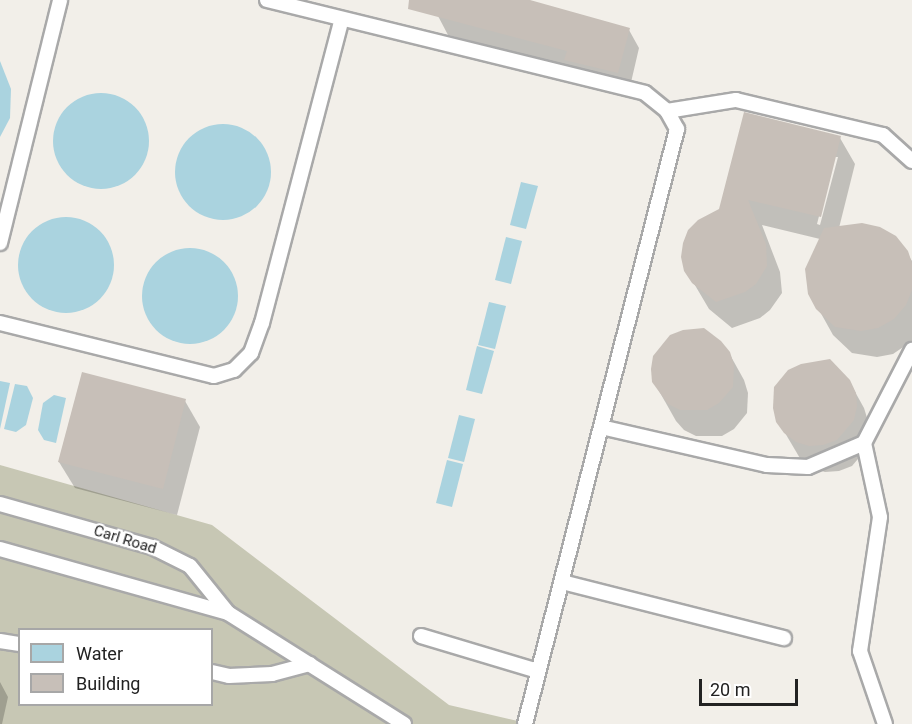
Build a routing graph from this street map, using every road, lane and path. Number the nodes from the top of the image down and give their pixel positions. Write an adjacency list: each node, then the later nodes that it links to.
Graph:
1 (60, 0): 6 (lane)
2 (267, 0): 3 (lane)
3 (342, 19): 4 (lane); 8 (lane)
4 (667, 111): 5 (lane); 10 (lane)
5 (912, 161)
6 (5, 202): 7 (lane)
7 (0, 243)
8 (0, 323)
9 (912, 350): 11 (lane)
10 (601, 427): 11 (lane); 14 (lane)
11 (864, 443): 25 (lane)
12 (0, 504): 15 (lane, Carl Road)
13 (0, 549): 15 (lane, Carl Road)
14 (562, 582): 17 (lane); 21 (lane)
15 (228, 613): 20 (lane, Carl Road)
16 (421, 636): 21 (lane)
17 (784, 638)
18 (0, 642): 19 (lane)
19 (18, 644)
20 (310, 664): 22 (lane); 23 (lane, Carl Road)
21 (538, 670): 24 (lane)
22 (213, 672)
23 (404, 724)
24 (525, 724)
25 (885, 724)

